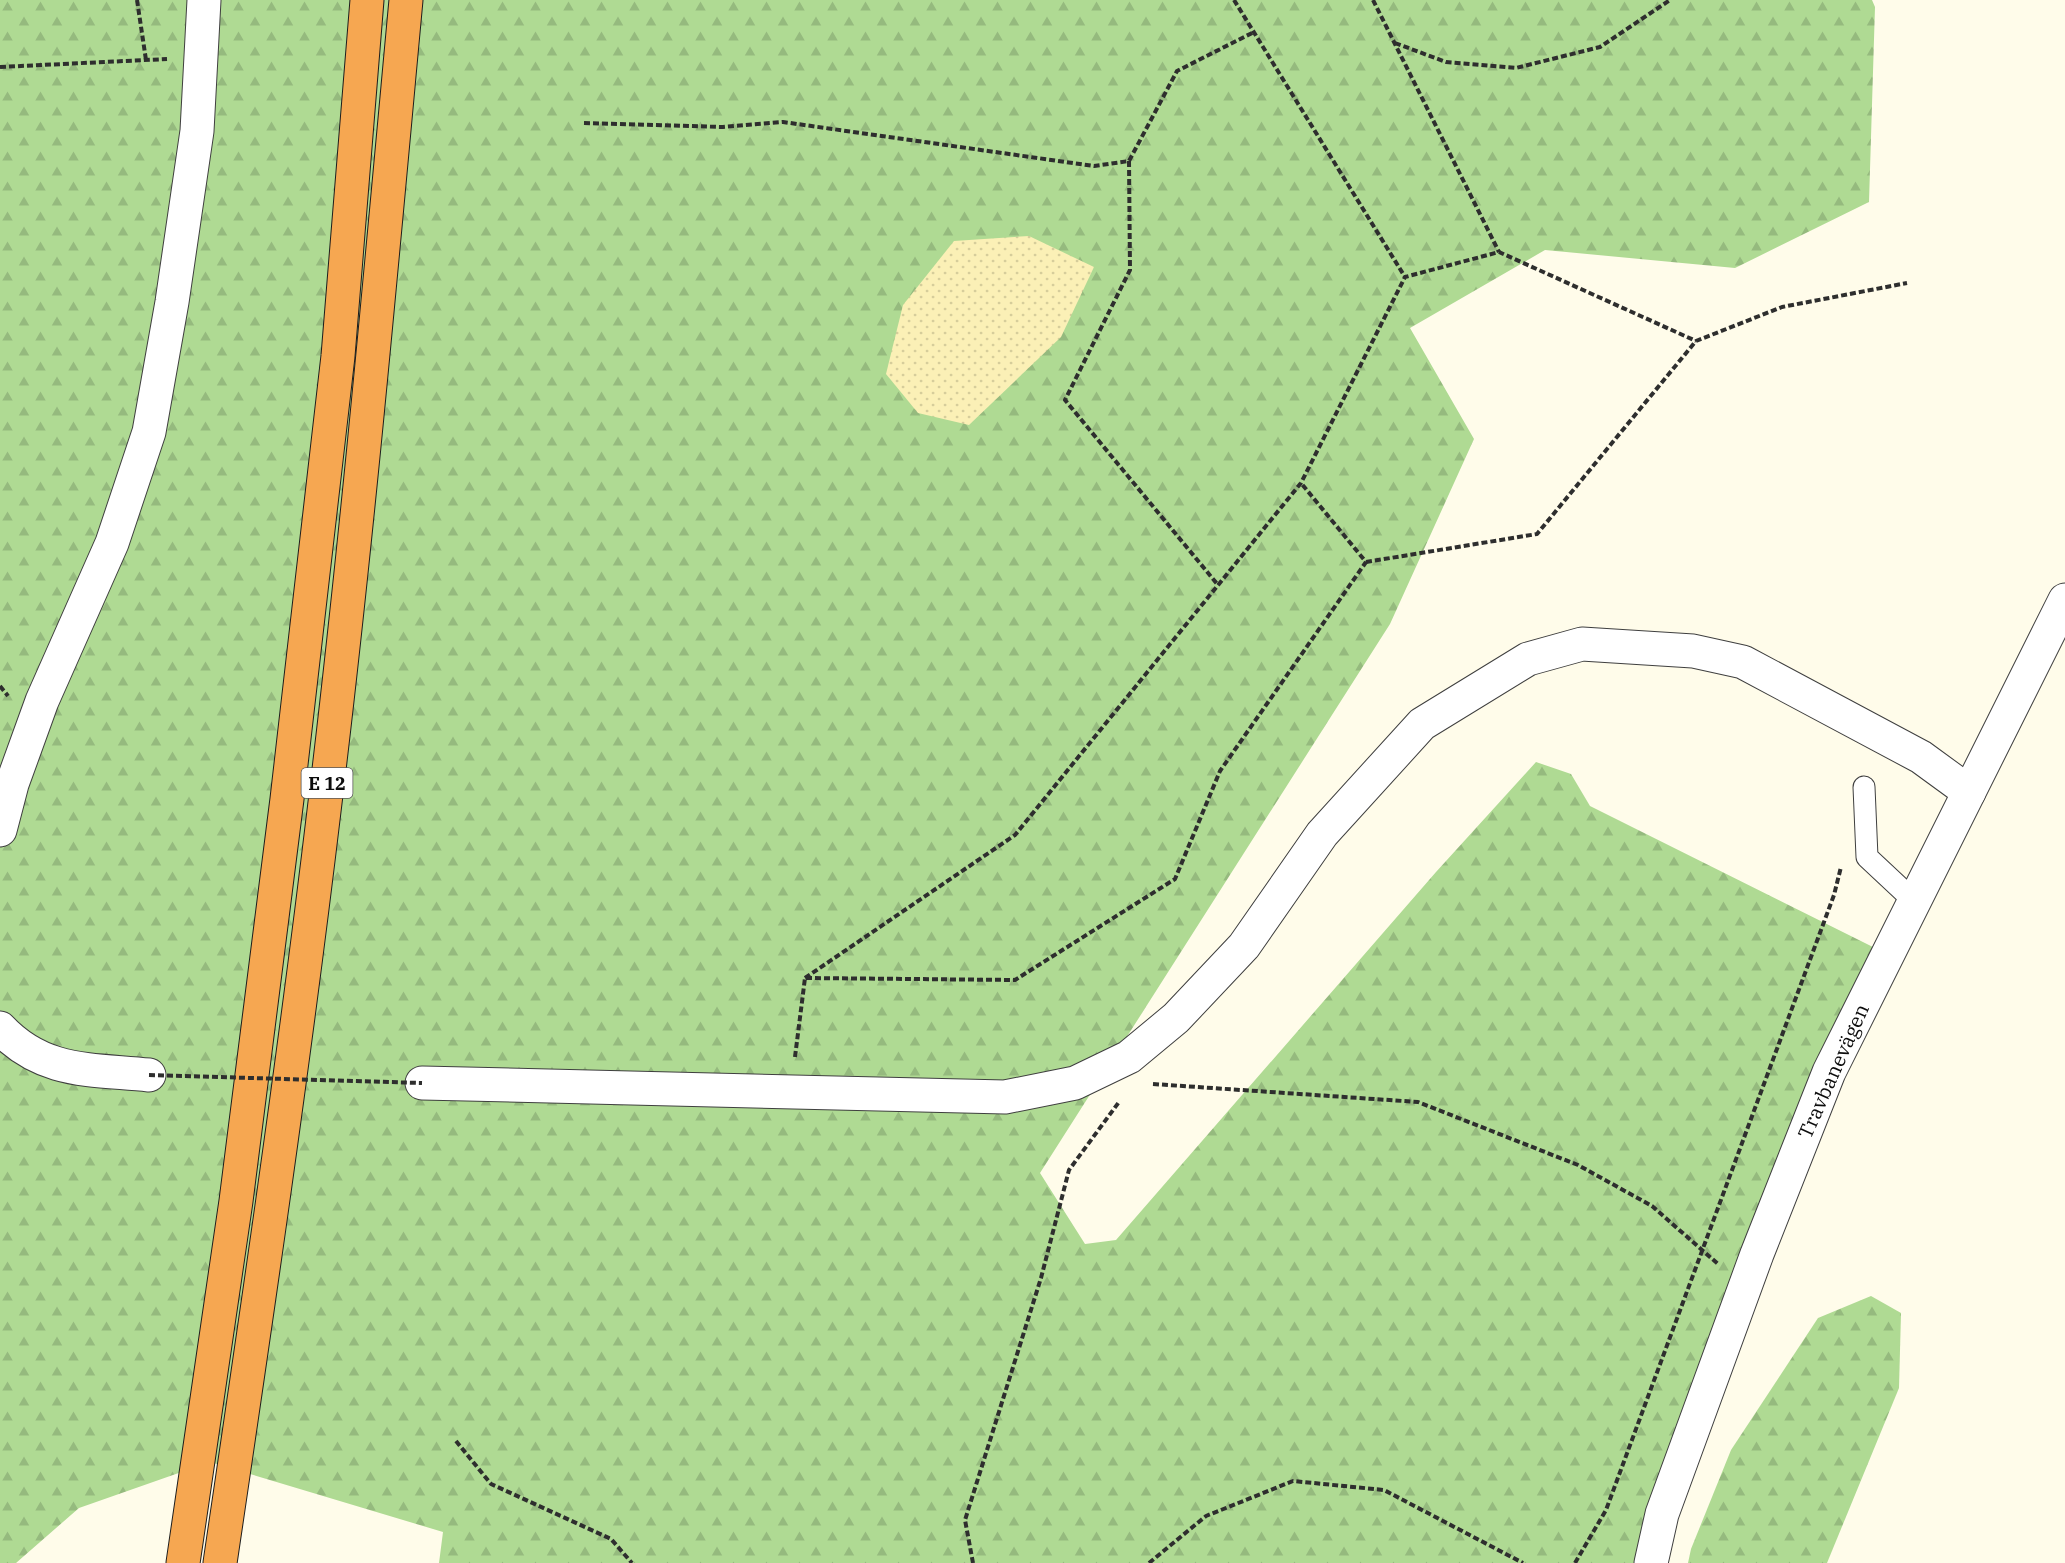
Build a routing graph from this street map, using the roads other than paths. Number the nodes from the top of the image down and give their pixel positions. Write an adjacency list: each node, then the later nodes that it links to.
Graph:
1 (204, 0): 7 (street)
2 (367, 0): 12 (highway, E 12)
3 (406, 0): 13 (highway, E 12)
4 (2065, 600): 6 (street, Travbanevägen)
5 (1864, 787): 8 (lane)
6 (1969, 792): 8 (street, Travbanevägen); 11 (street)
7 (0, 830)
8 (1914, 901): 14 (street, Travbanevägen)
9 (6, 1040): 10 (street)
10 (150, 1075)
11 (422, 1083)
12 (183, 1563)
13 (220, 1563)
14 (1651, 1563)

